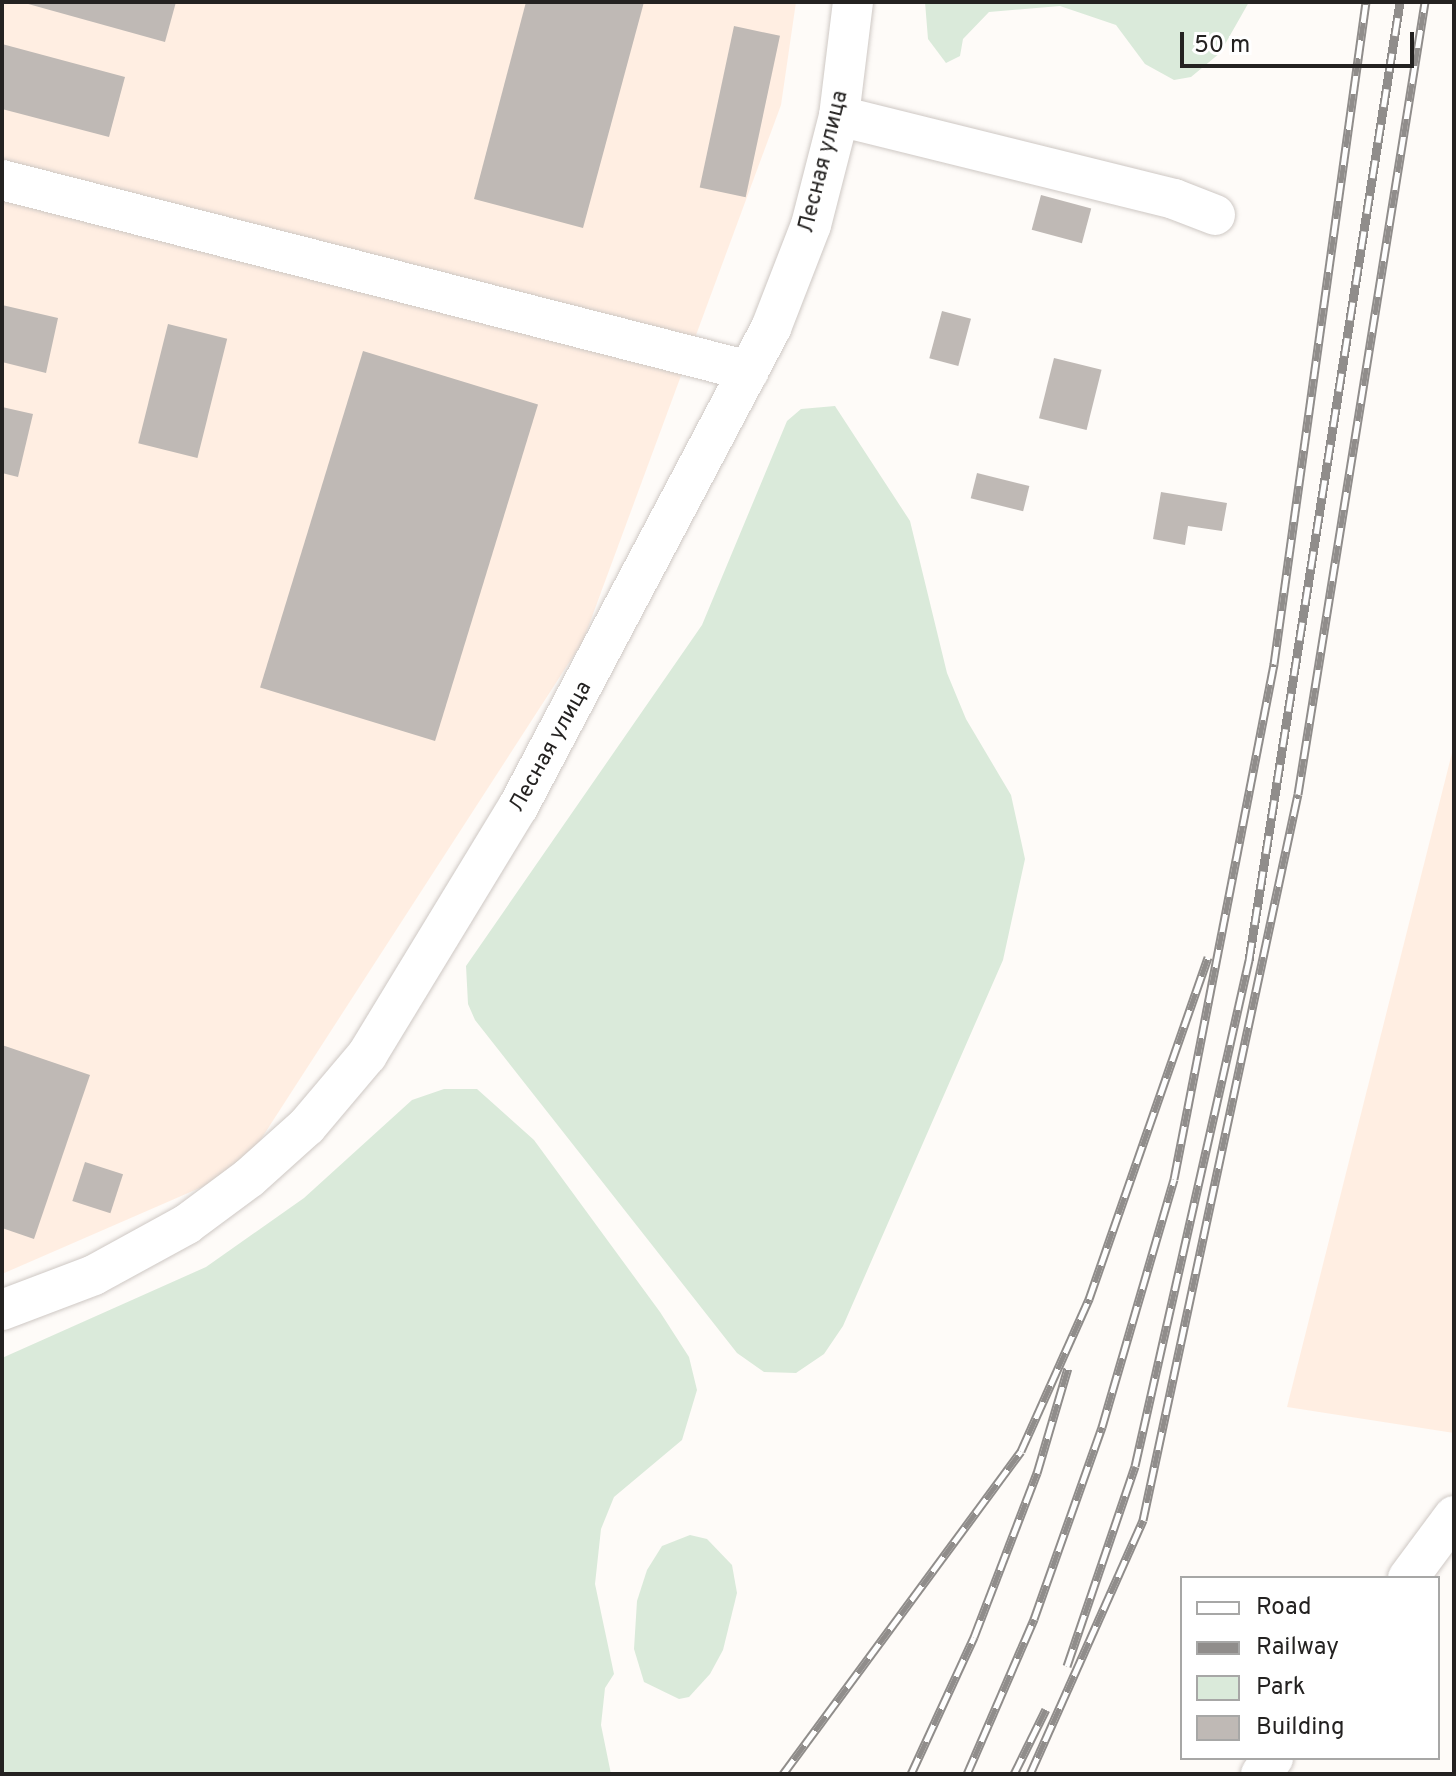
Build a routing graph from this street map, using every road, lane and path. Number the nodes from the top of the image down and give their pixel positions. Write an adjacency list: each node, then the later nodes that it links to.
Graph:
1 (853, 2): 2 (street, Лесная улица)
2 (839, 116): 4 (street); 5 (street, Лесная улица)
3 (2, 180): 5 (street)
4 (1215, 215)
5 (749, 371): 6 (street, Лесная улица)
6 (2, 1310)
7 (1454, 1516): 8 (street)
8 (1409, 1576)

